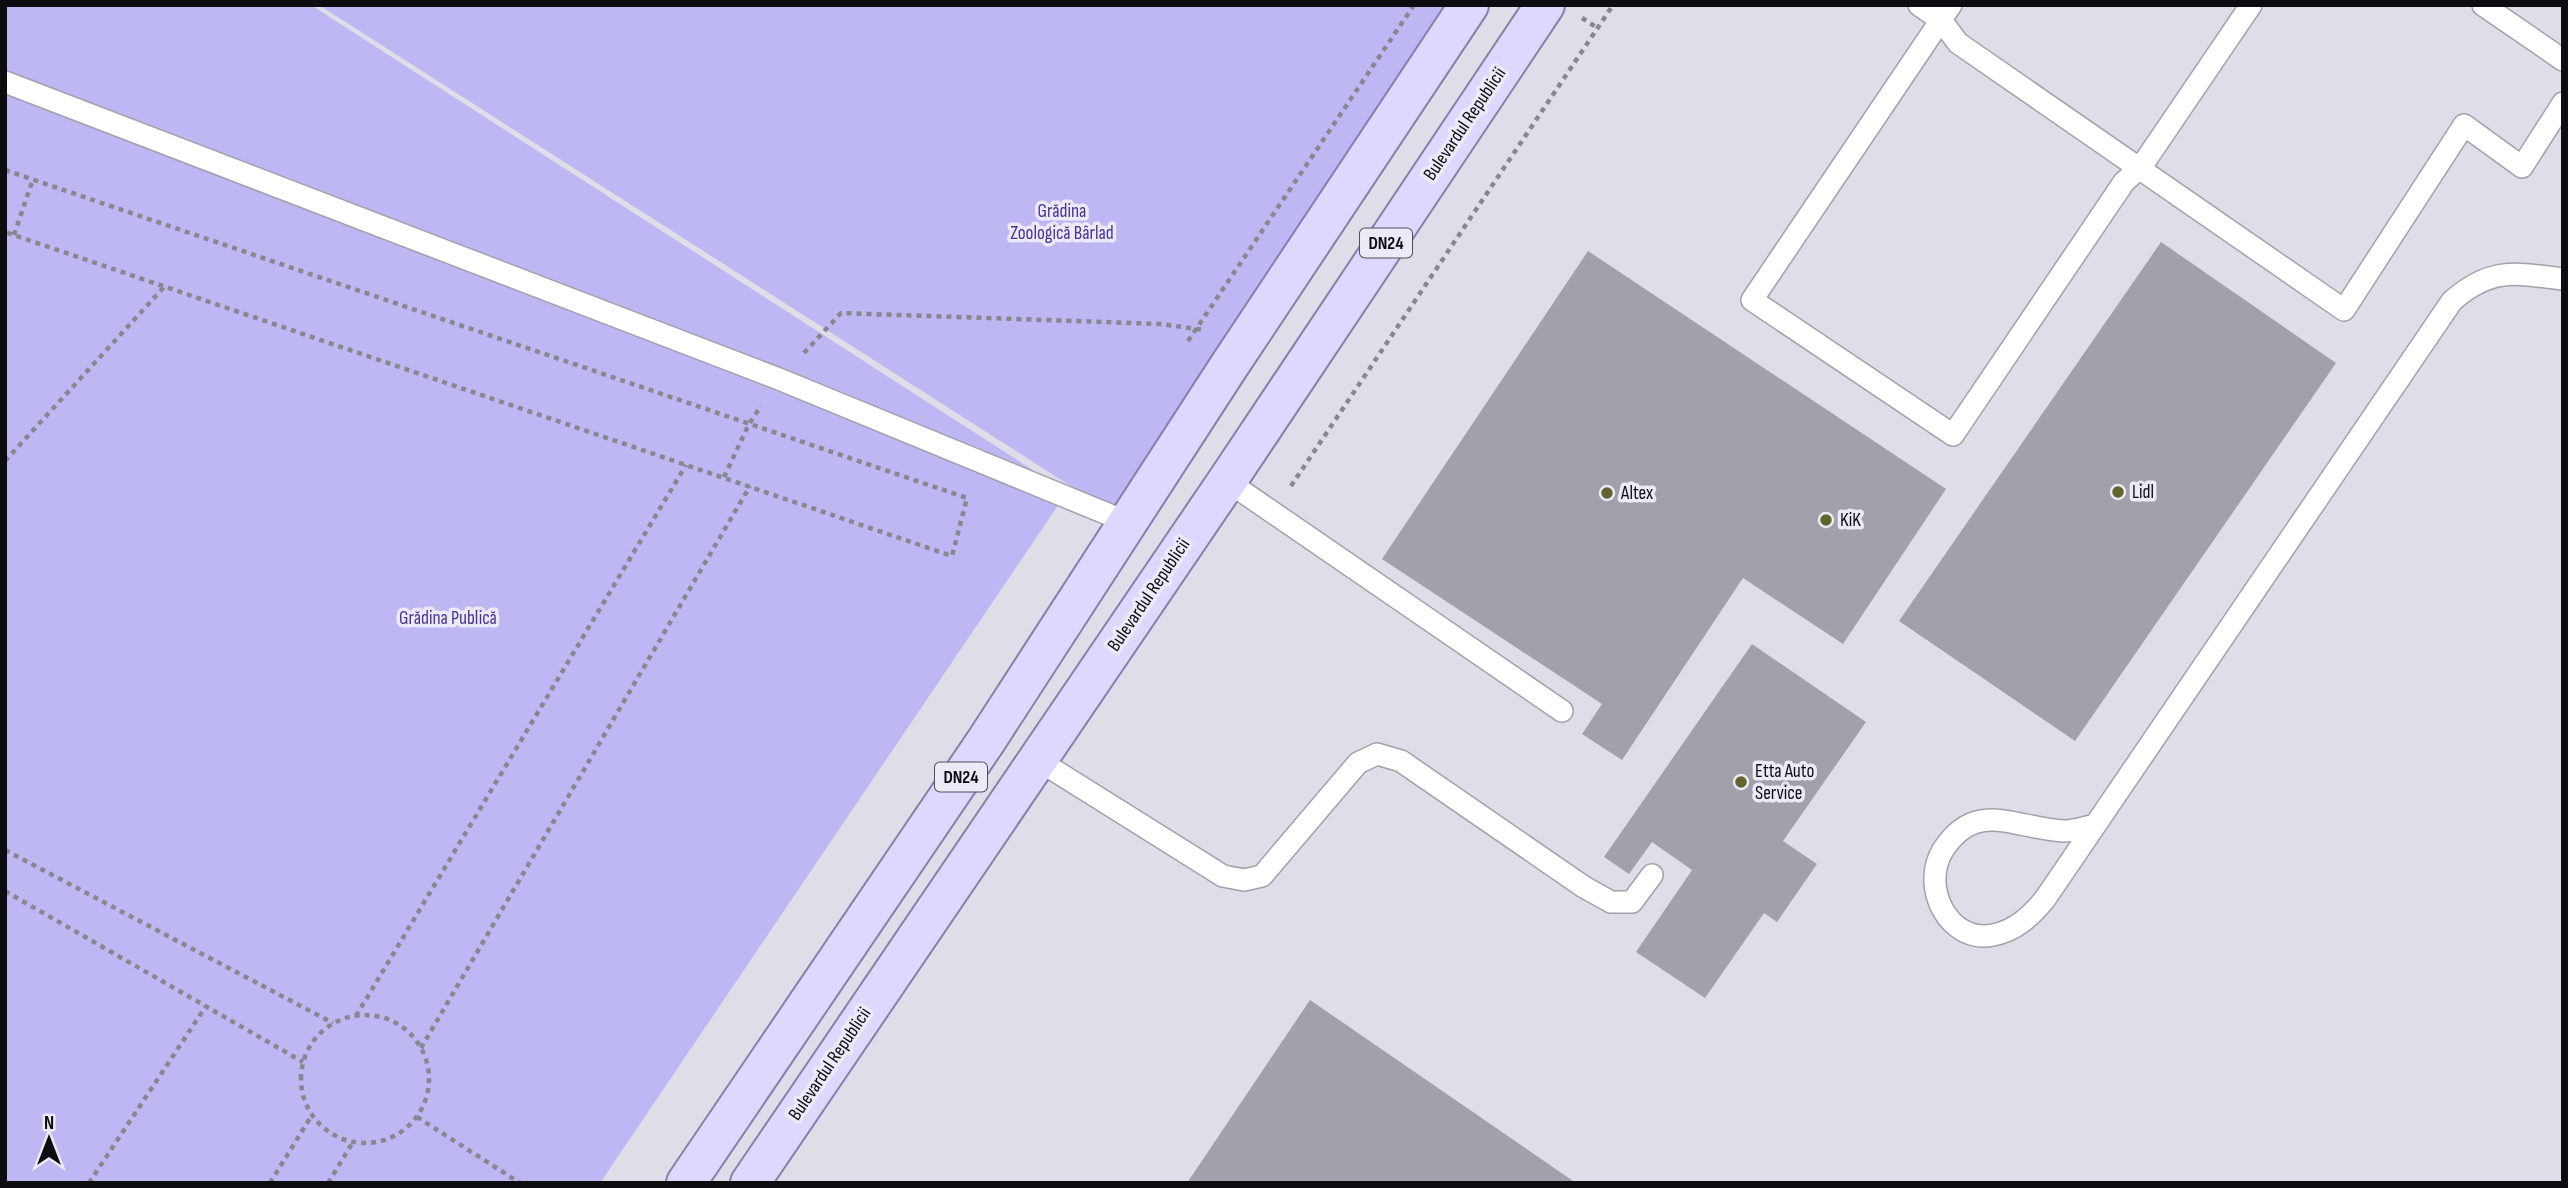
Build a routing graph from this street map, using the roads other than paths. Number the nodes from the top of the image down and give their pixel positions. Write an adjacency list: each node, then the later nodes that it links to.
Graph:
1 (1469, 5): 13 (main road, DN24)
2 (1545, 5): 12 (main road, Bulevardul Republicii / DN24)
3 (1919, 5): 6 (lane)
4 (2251, 5): 10 (lane)
5 (2483, 5): 7 (lane)
6 (1946, 13): 10 (lane); 10 (lane)
7 (2563, 60)
8 (5, 82): 13 (lane)
9 (2563, 103): 10 (lane)
10 (2141, 167)
11 (2563, 279): 16 (lane)
12 (1227, 481): 14 (lane); 15 (main road, Bulevardul Republicii / DN24)
13 (1127, 522): 18 (main road, DN24)
14 (1562, 711)
15 (1038, 760): 17 (lane); 19 (main road, Bulevardul Republicii / DN24)
16 (2095, 825): 16 (lane)
17 (1652, 875)
18 (685, 1183)
19 (750, 1183)

